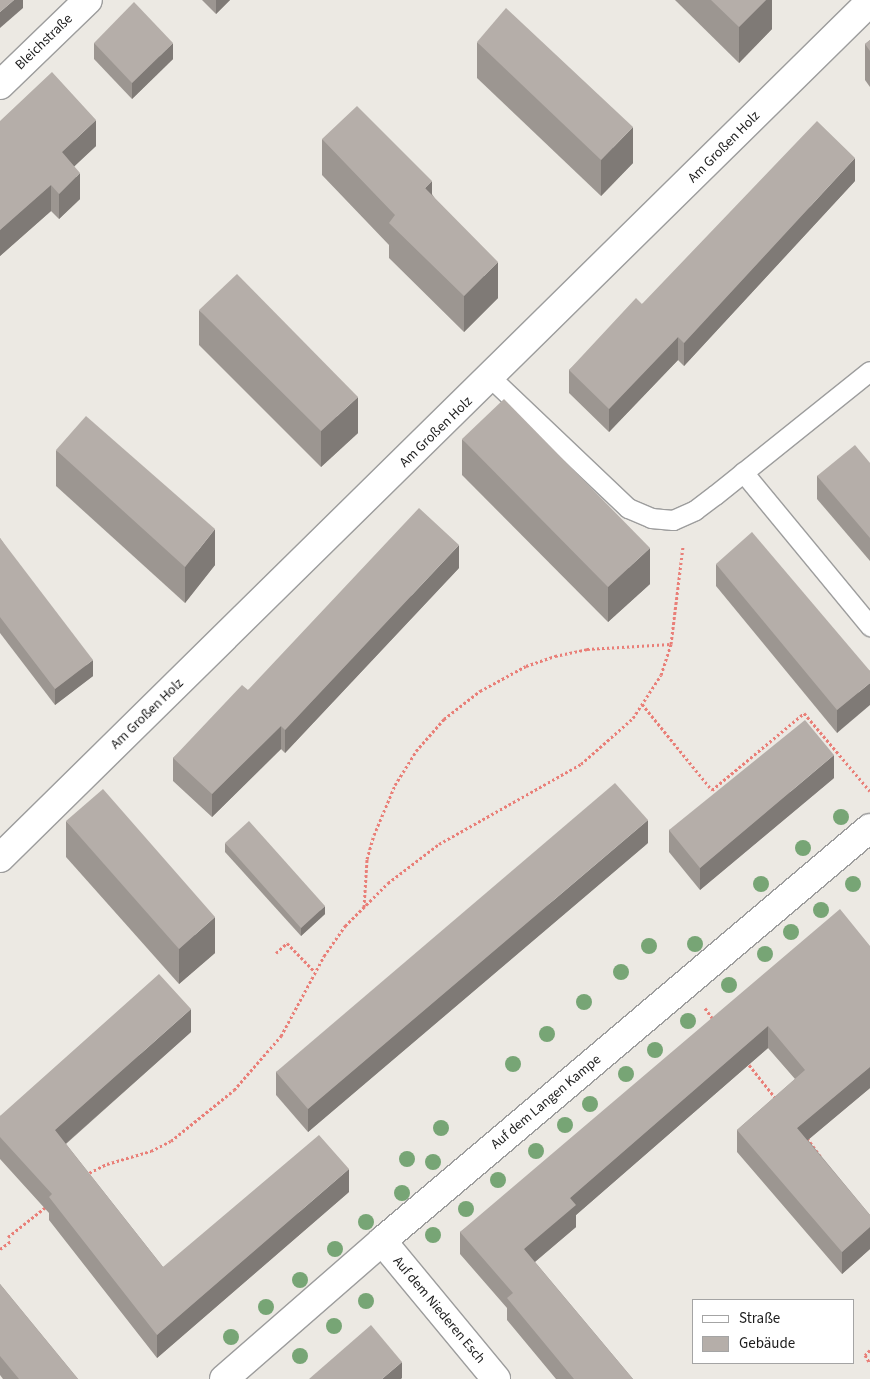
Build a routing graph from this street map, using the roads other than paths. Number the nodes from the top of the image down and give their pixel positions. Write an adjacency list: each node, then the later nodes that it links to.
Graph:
1 (85, 1): 3 (street, Bleichstraße)
2 (870, 2): 5 (street, Am Großen Holz)
3 (0, 84)
4 (870, 371): 6 (lane)
5 (491, 378): 6 (lane); 9 (street, Am Großen Holz)
6 (742, 472): 7 (lane)
7 (870, 626)
8 (868, 833): 10 (street, Auf dem Langen Kampe)
9 (0, 858)
10 (382, 1241): 11 (street, Auf dem Langen Kampe); 12 (street, Auf dem Niederen Esch)
11 (224, 1379)
12 (496, 1379)

